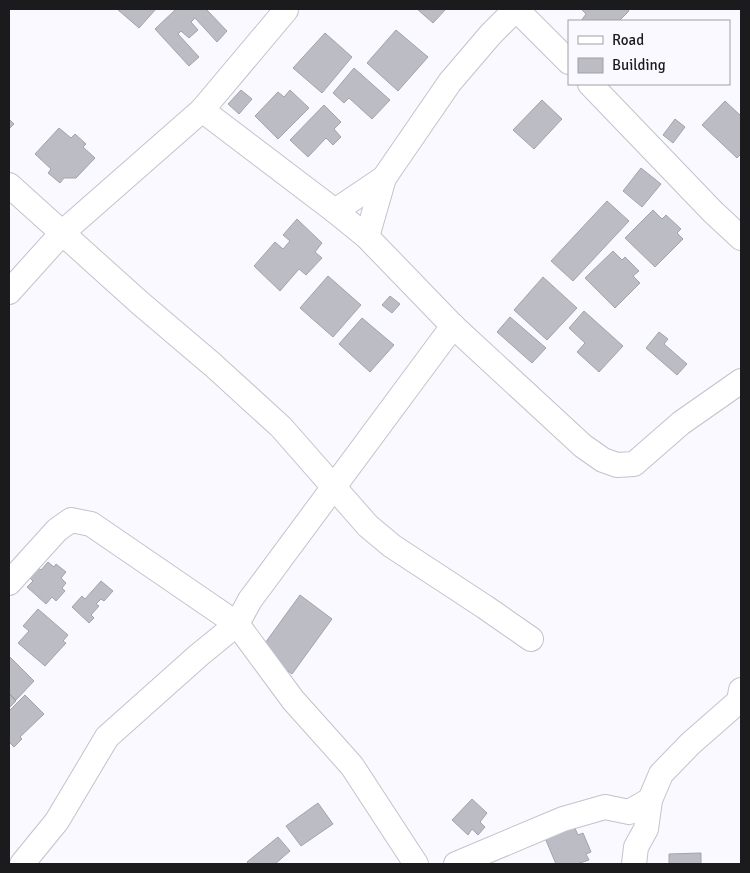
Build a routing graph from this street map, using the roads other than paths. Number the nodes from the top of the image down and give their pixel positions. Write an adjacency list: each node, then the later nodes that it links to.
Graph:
1 (516, 9): 3 (street); 6 (street)
2 (286, 10): 5 (street)
3 (568, 61)
4 (591, 85): 11 (street)
5 (202, 110): 8 (street); 9 (street)
6 (384, 178): 8 (street); 10 (street)
7 (9, 185): 9 (street)
8 (335, 211): 10 (street)
9 (63, 232): 12 (street); 15 (street)
10 (367, 237): 13 (street)
11 (741, 238)
12 (9, 292)
13 (453, 326): 14 (street); 15 (street)
14 (741, 381)
15 (333, 488): 17 (street); 18 (street)
16 (9, 583): 17 (street)
17 (237, 624): 21 (street); 22 (street)
18 (531, 639)
19 (741, 690): 20 (street)
20 (650, 800): 23 (street); 24 (street)
21 (22, 864)
22 (416, 864)
23 (456, 864)
24 (634, 864)

